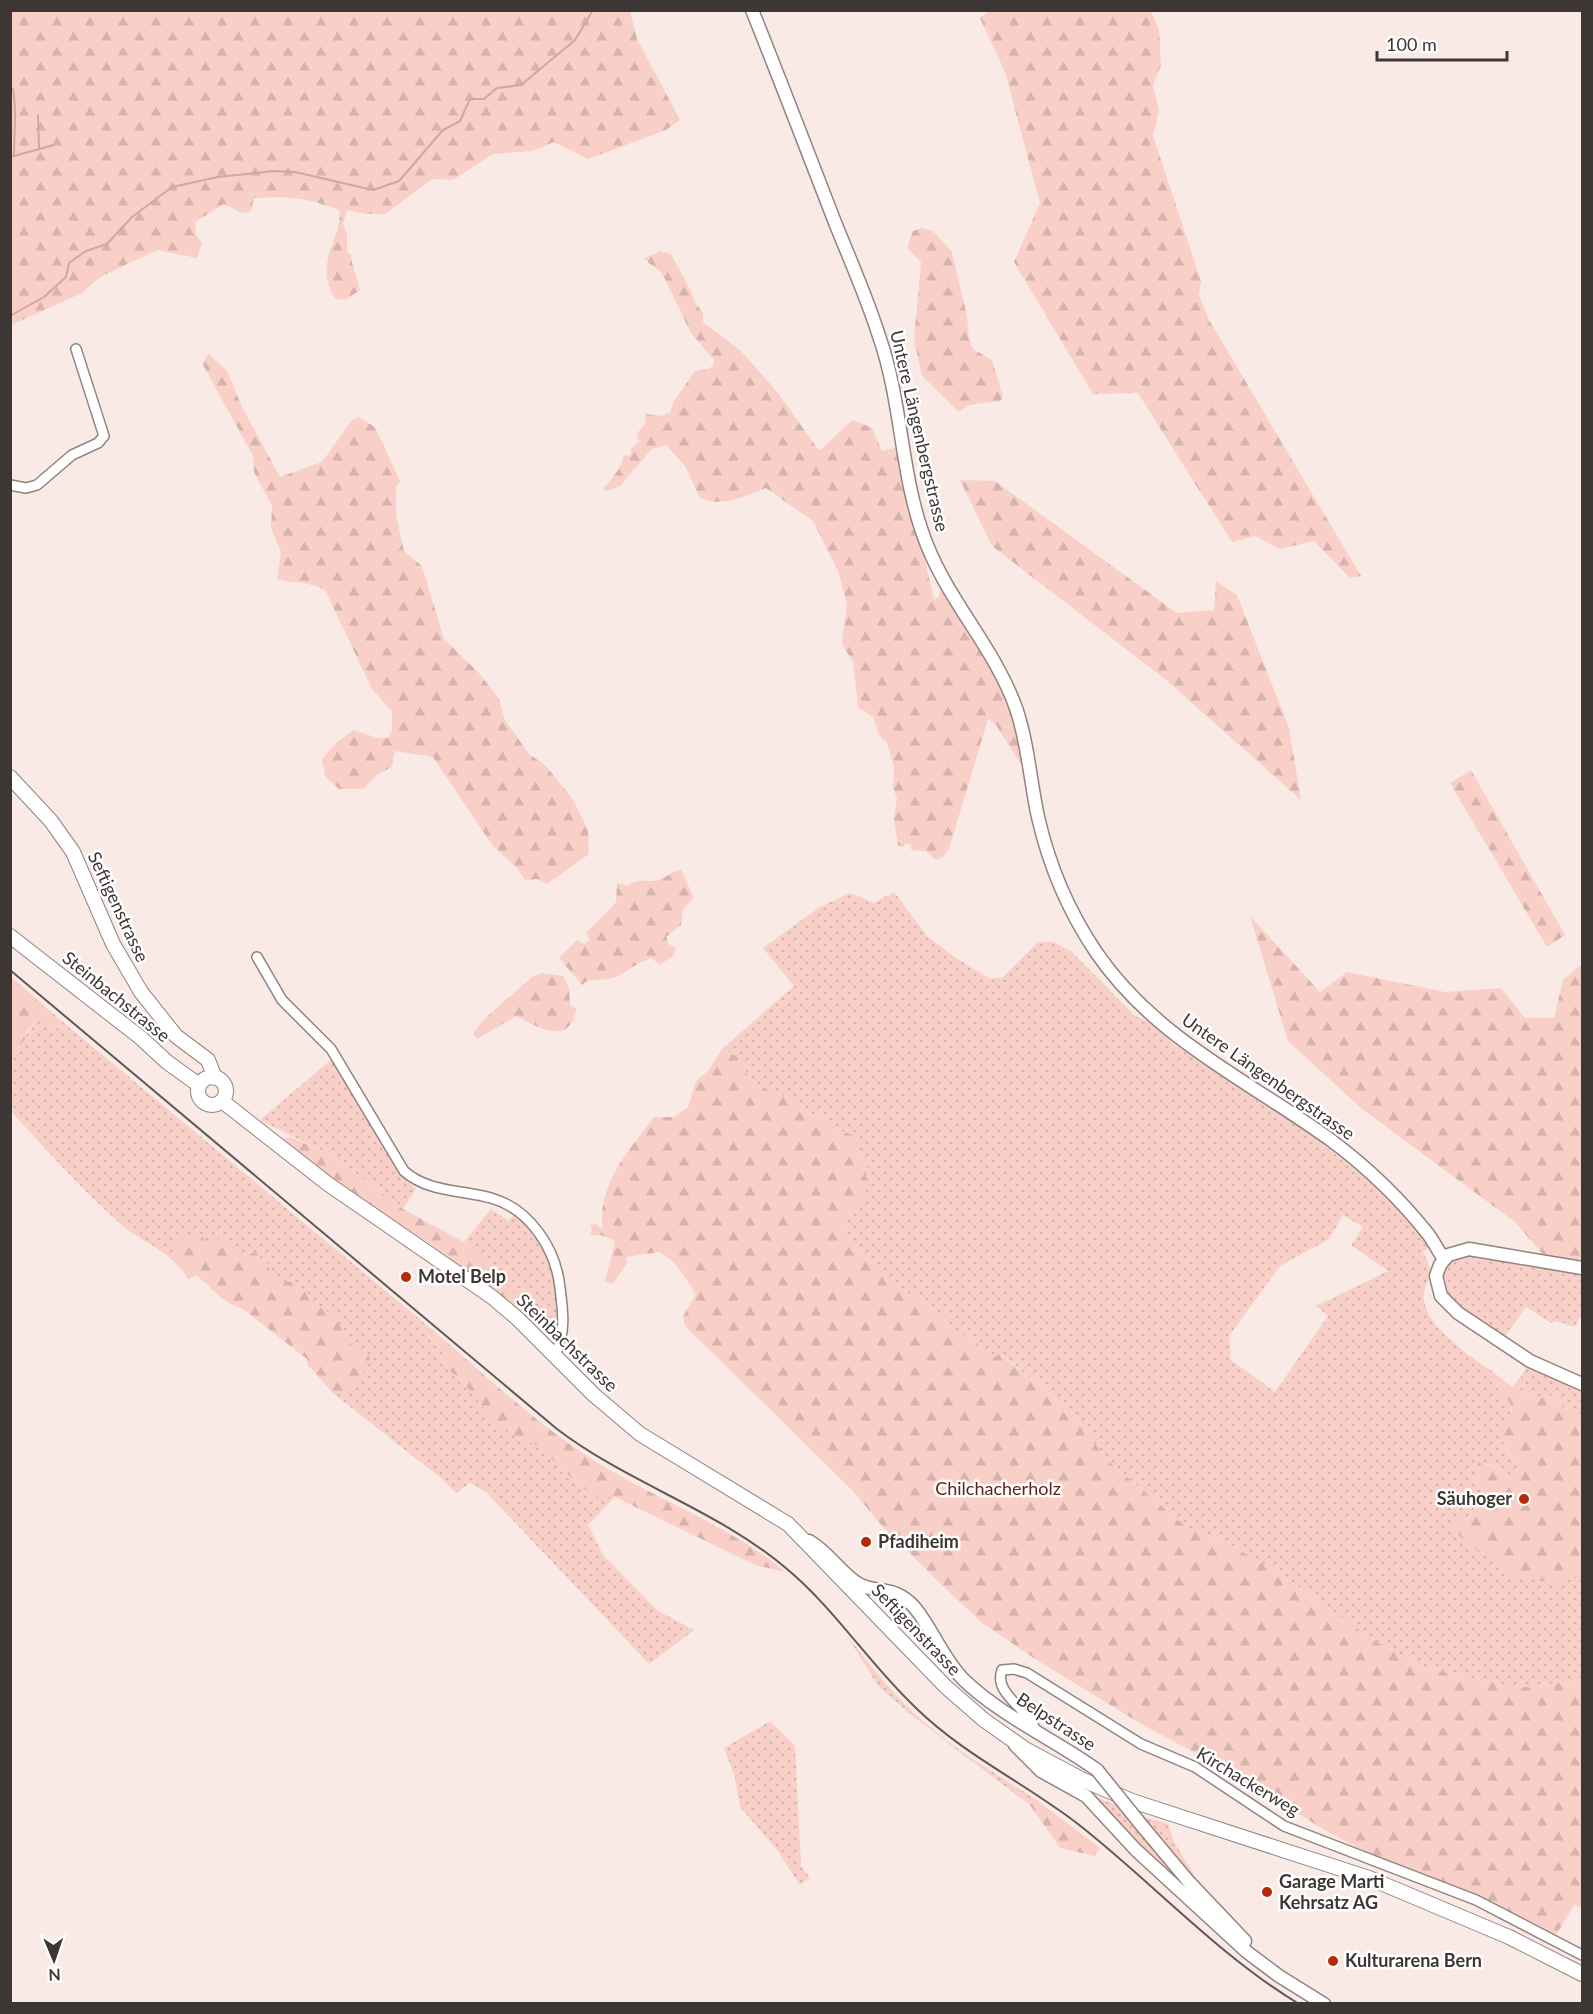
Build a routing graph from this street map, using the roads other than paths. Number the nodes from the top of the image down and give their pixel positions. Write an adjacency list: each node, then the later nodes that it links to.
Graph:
1 (752, 10): 10 (street, Untere Längenbergstrasse)
2 (76, 349): 3 (street)
3 (10, 485)
4 (10, 777): 7 (main road, Seftigenstrasse)
5 (10, 936): 8 (main road, Steinbachstrasse)
6 (256, 957): 12 (street)
7 (215, 1078): 8 (main road); 9 (main road)
8 (200, 1085): 9 (main road, Steinbachstrasse)
9 (222, 1101): 12 (main road, Steinbachstrasse)
10 (1444, 1259): 11 (street); 13 (street)
11 (1582, 1268)
12 (555, 1355): 14 (main road, Steinbachstrasse)
13 (1582, 1384)
14 (805, 1539): 15 (street, Belpstrasse); 16 (main road, Seftigenstrasse)
15 (1035, 1729): 17 (street, Kirchackerweg); 18 (street, Belpstrasse, bridge)
16 (1009, 1738): 18 (street, Belpstrasse); 19 (main road, Seftigenstrasse)
17 (1582, 1955)
18 (1267, 1967): 20 (street, Belpstrasse)
19 (1582, 1974)
20 (1324, 2004)

